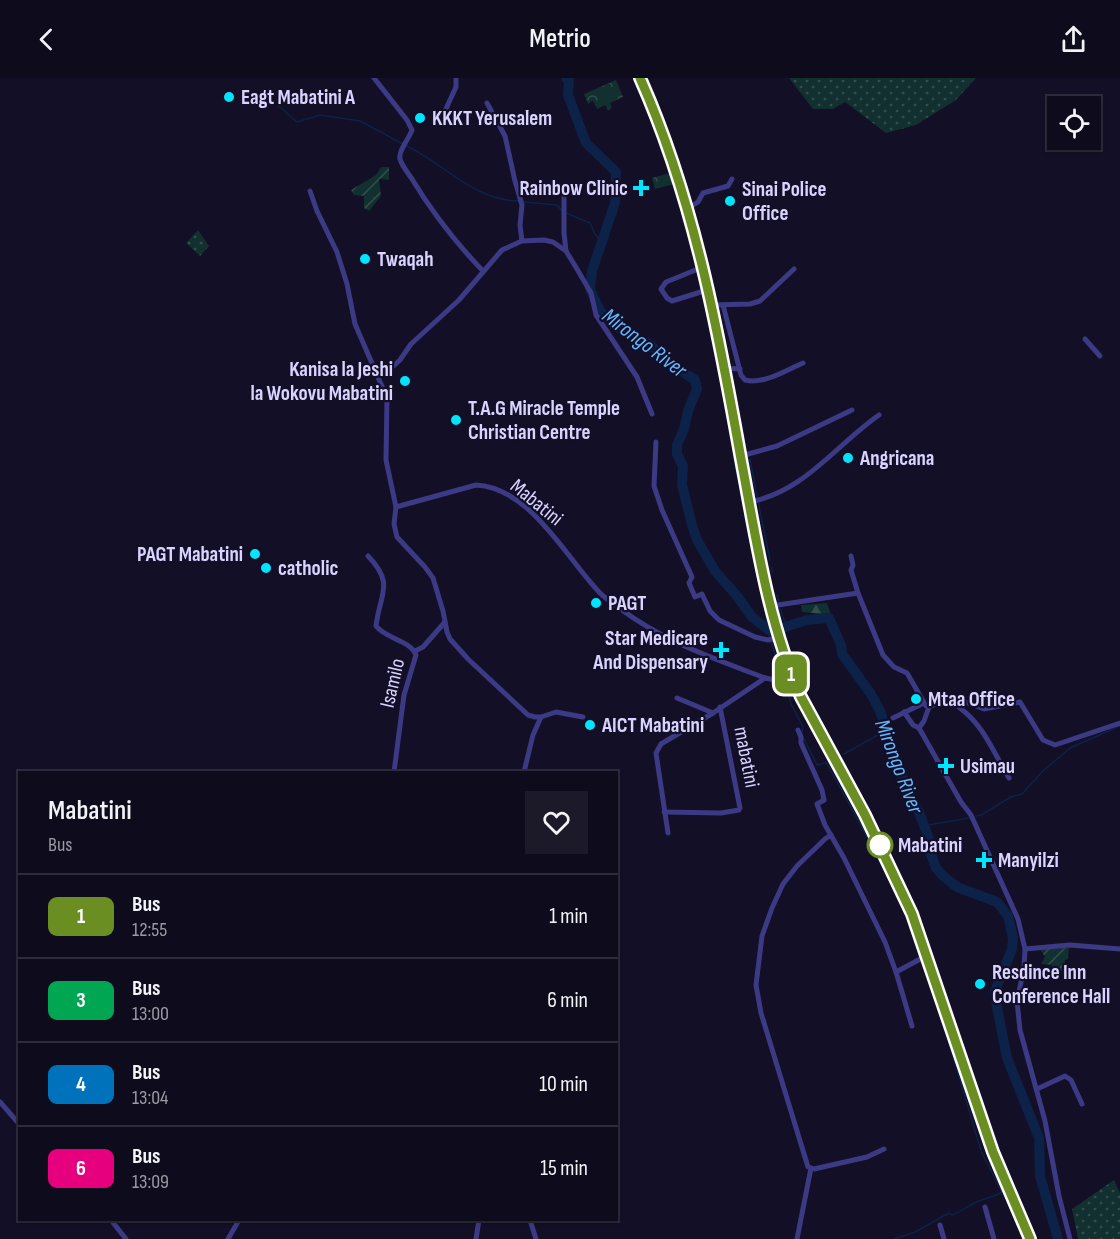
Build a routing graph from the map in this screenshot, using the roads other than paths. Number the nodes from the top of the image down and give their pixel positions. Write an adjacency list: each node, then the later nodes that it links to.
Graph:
1 (374, 78): 14 (street)
2 (456, 78): 5 (street)
3 (640, 78): 9 (highway)
4 (487, 103): 10 (street)
5 (446, 111)
6 (732, 179): 9 (street)
7 (564, 190): 11 (street)
8 (310, 191): 23 (street)
9 (687, 209): 12 (highway)
10 (522, 241): 11 (street); 14 (street)
11 (566, 251): 25 (street)
12 (703, 267): 15 (highway); 15 (street)
13 (794, 269): 16 (street)
14 (483, 271): 23 (street)
15 (708, 289): 17 (highway)
16 (723, 304): 17 (street); 22 (street)
17 (712, 305): 21 (highway)
18 (1086, 339): 19 (street)
19 (1100, 356)
20 (803, 363): 22 (street)
21 (723, 368): 22 (street); 28 (highway)
22 (740, 369)
23 (378, 374): 30 (street)
24 (852, 410): 28 (street)
25 (652, 414)
26 (879, 415): 29 (street)
27 (656, 442): 36 (street)
28 (741, 456): 29 (highway)
29 (755, 501): 34 (highway)
30 (396, 507): 35 (street); 39 (street, Mabatini)
31 (368, 556): 37 (street, Isamilo)
32 (851, 556): 33 (street)
33 (858, 593): 34 (street); 42 (street)
34 (771, 606): 36 (highway)
35 (445, 622): 37 (street); 46 (street)
36 (773, 639): 38 (highway)
37 (415, 651): 52 (street, Isamilo)
38 (792, 676): 39 (street, Mabatini); 60 (highway)
39 (765, 678): 43 (street)
40 (677, 698): 45 (street)
41 (954, 700): 42 (street); 49 (street); 54 (street)
42 (926, 705): 44 (street); 50 (street)
43 (720, 707): 45 (street); 55 (street, mabatini)
44 (904, 712): 48 (street); 50 (street)
45 (712, 713): 55 (street)
46 (541, 717): 47 (street); 53 (street)
47 (583, 717)
48 (892, 718)
49 (1120, 723)
50 (919, 728): 58 (street)
51 (798, 730): 57 (street)
52 (394, 771)
53 (524, 771)
54 (1009, 778)
55 (664, 812): 56 (street)
56 (668, 833)
57 (831, 835): 61 (street); 68 (street)
58 (1025, 949): 59 (street); 63 (street)
59 (1120, 949)
60 (928, 955): 61 (street); 82 (highway)
61 (896, 972): 62 (street)
62 (912, 1026)
63 (1037, 1089): 65 (street); 83 (street)
64 (0, 1102): 66 (street)
65 (1083, 1104)
66 (18, 1123)
67 (884, 1149): 68 (street)
68 (811, 1168): 79 (street)
69 (985, 1207): 81 (street)
70 (112, 1221): 75 (street)
71 (238, 1221): 76 (street)
72 (479, 1221): 77 (street)
73 (530, 1221): 78 (street)
74 (940, 1225): 80 (street)
75 (126, 1239)
76 (228, 1239)
77 (476, 1239)
78 (536, 1239)
79 (797, 1239)
80 (944, 1239)
81 (994, 1239)
82 (1030, 1239)
83 (1070, 1239)

